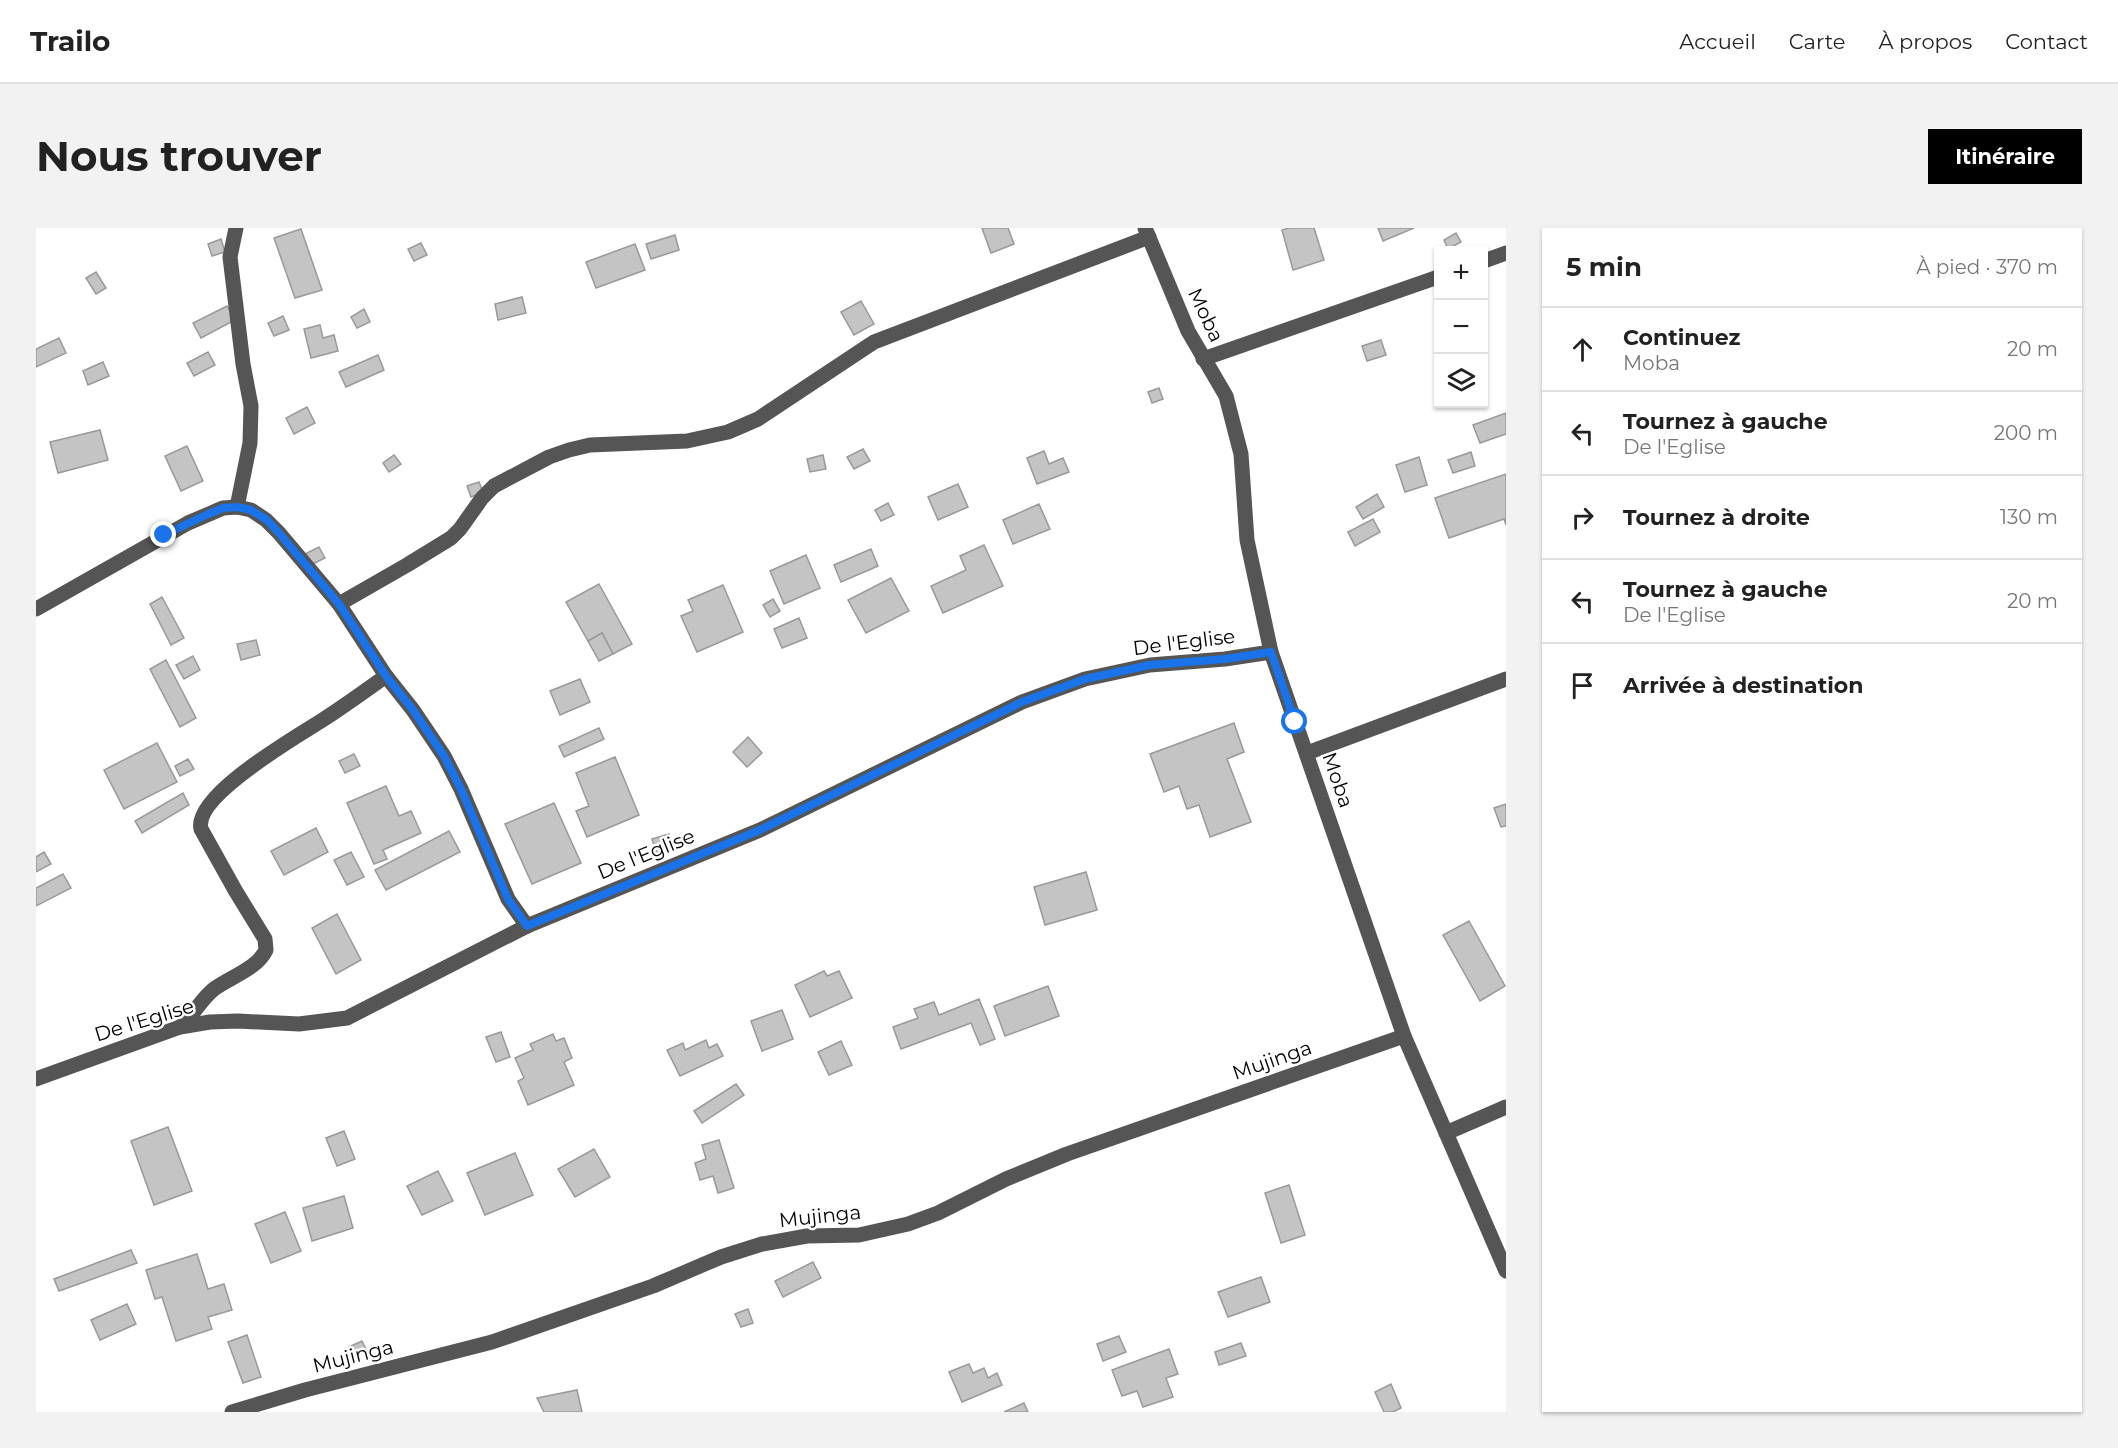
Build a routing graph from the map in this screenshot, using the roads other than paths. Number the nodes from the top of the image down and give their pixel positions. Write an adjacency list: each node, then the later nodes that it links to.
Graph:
1 (236, 228): 7 (street)
2 (1147, 233): 6 (street, Moba); 8 (street)
3 (1506, 253): 4 (street)
4 (1488, 260)
5 (1434, 278): 6 (street)
6 (1203, 359): 10 (street, Moba)
7 (237, 507): 8 (street); 9 (street)
8 (339, 604): 11 (street)
9 (36, 609)
10 (1271, 652): 13 (street, Moba); 14 (street, De l'Eglise)
11 (386, 676): 14 (street); 15 (street)
12 (1506, 679): 13 (street)
13 (1306, 753): 16 (street, Moba)
14 (527, 926): 15 (street, De l'Eglise)
15 (180, 1027): 17 (street, De l'Eglise)
16 (1404, 1036): 19 (street, Moba); 21 (street, Mujinga)
17 (36, 1079)
18 (1506, 1107): 19 (street)
19 (1446, 1133): 20 (street, Moba)
20 (1506, 1271)
21 (232, 1412)

